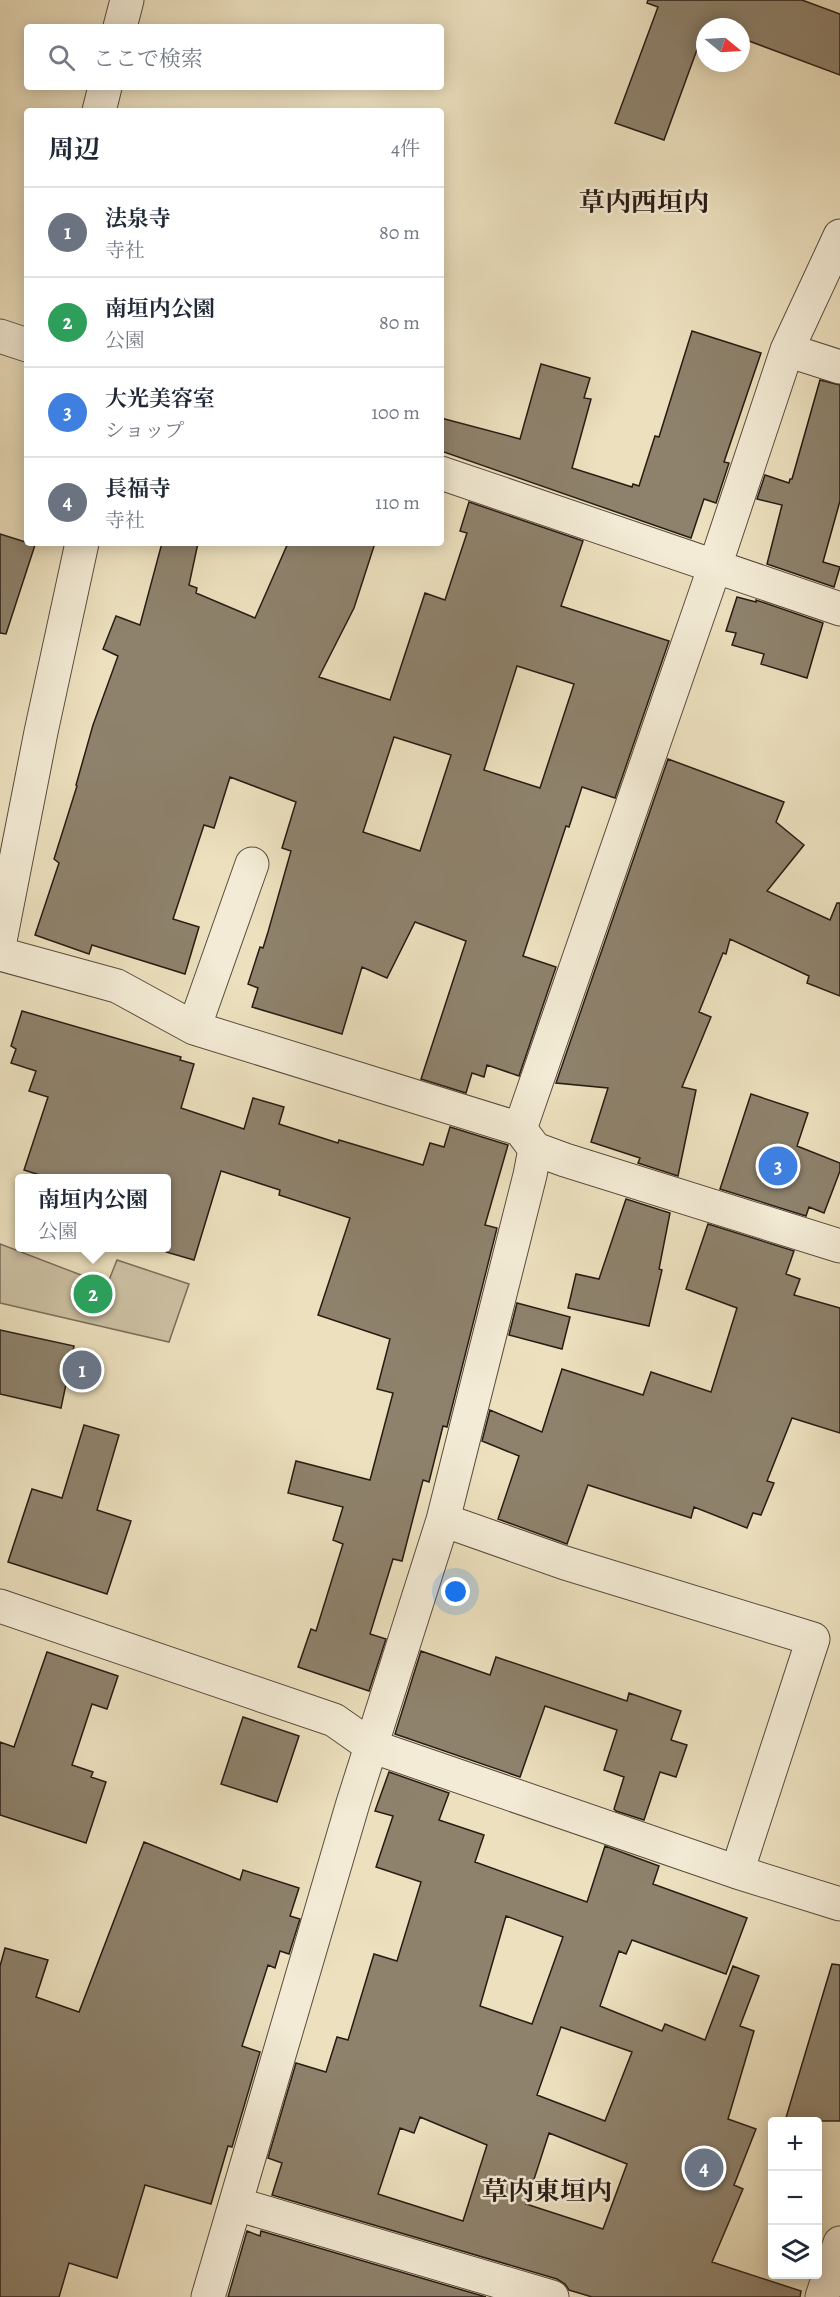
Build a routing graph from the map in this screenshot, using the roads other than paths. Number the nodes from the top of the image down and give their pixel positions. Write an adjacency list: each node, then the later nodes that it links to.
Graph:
1 (127, 0): 2 (street)
2 (121, 24)
3 (104, 90): 4 (street)
4 (100, 108)
5 (840, 236): 8 (street)
6 (0, 336): 7 (street)
7 (24, 344)
8 (787, 350): 9 (street); 12 (street)
9 (840, 367)
10 (444, 474): 12 (street)
11 (81, 546): 15 (street)
12 (715, 566): 13 (street); 18 (street)
13 (840, 609)
14 (252, 864): 17 (street)
15 (0, 941)
16 (0, 954): 17 (street)
17 (194, 1028): 18 (street)
18 (528, 1139): 19 (street); 20 (street)
19 (840, 1246)
20 (443, 1520): 22 (street); 23 (street)
21 (0, 1606): 22 (street)
22 (370, 1746): 23 (street); 25 (street)
23 (737, 1872): 24 (street)
24 (840, 1904)
25 (236, 2204): 27 (street); 28 (street)
26 (840, 2242): 29 (street)
27 (208, 2297)
28 (552, 2297)
29 (822, 2297)

